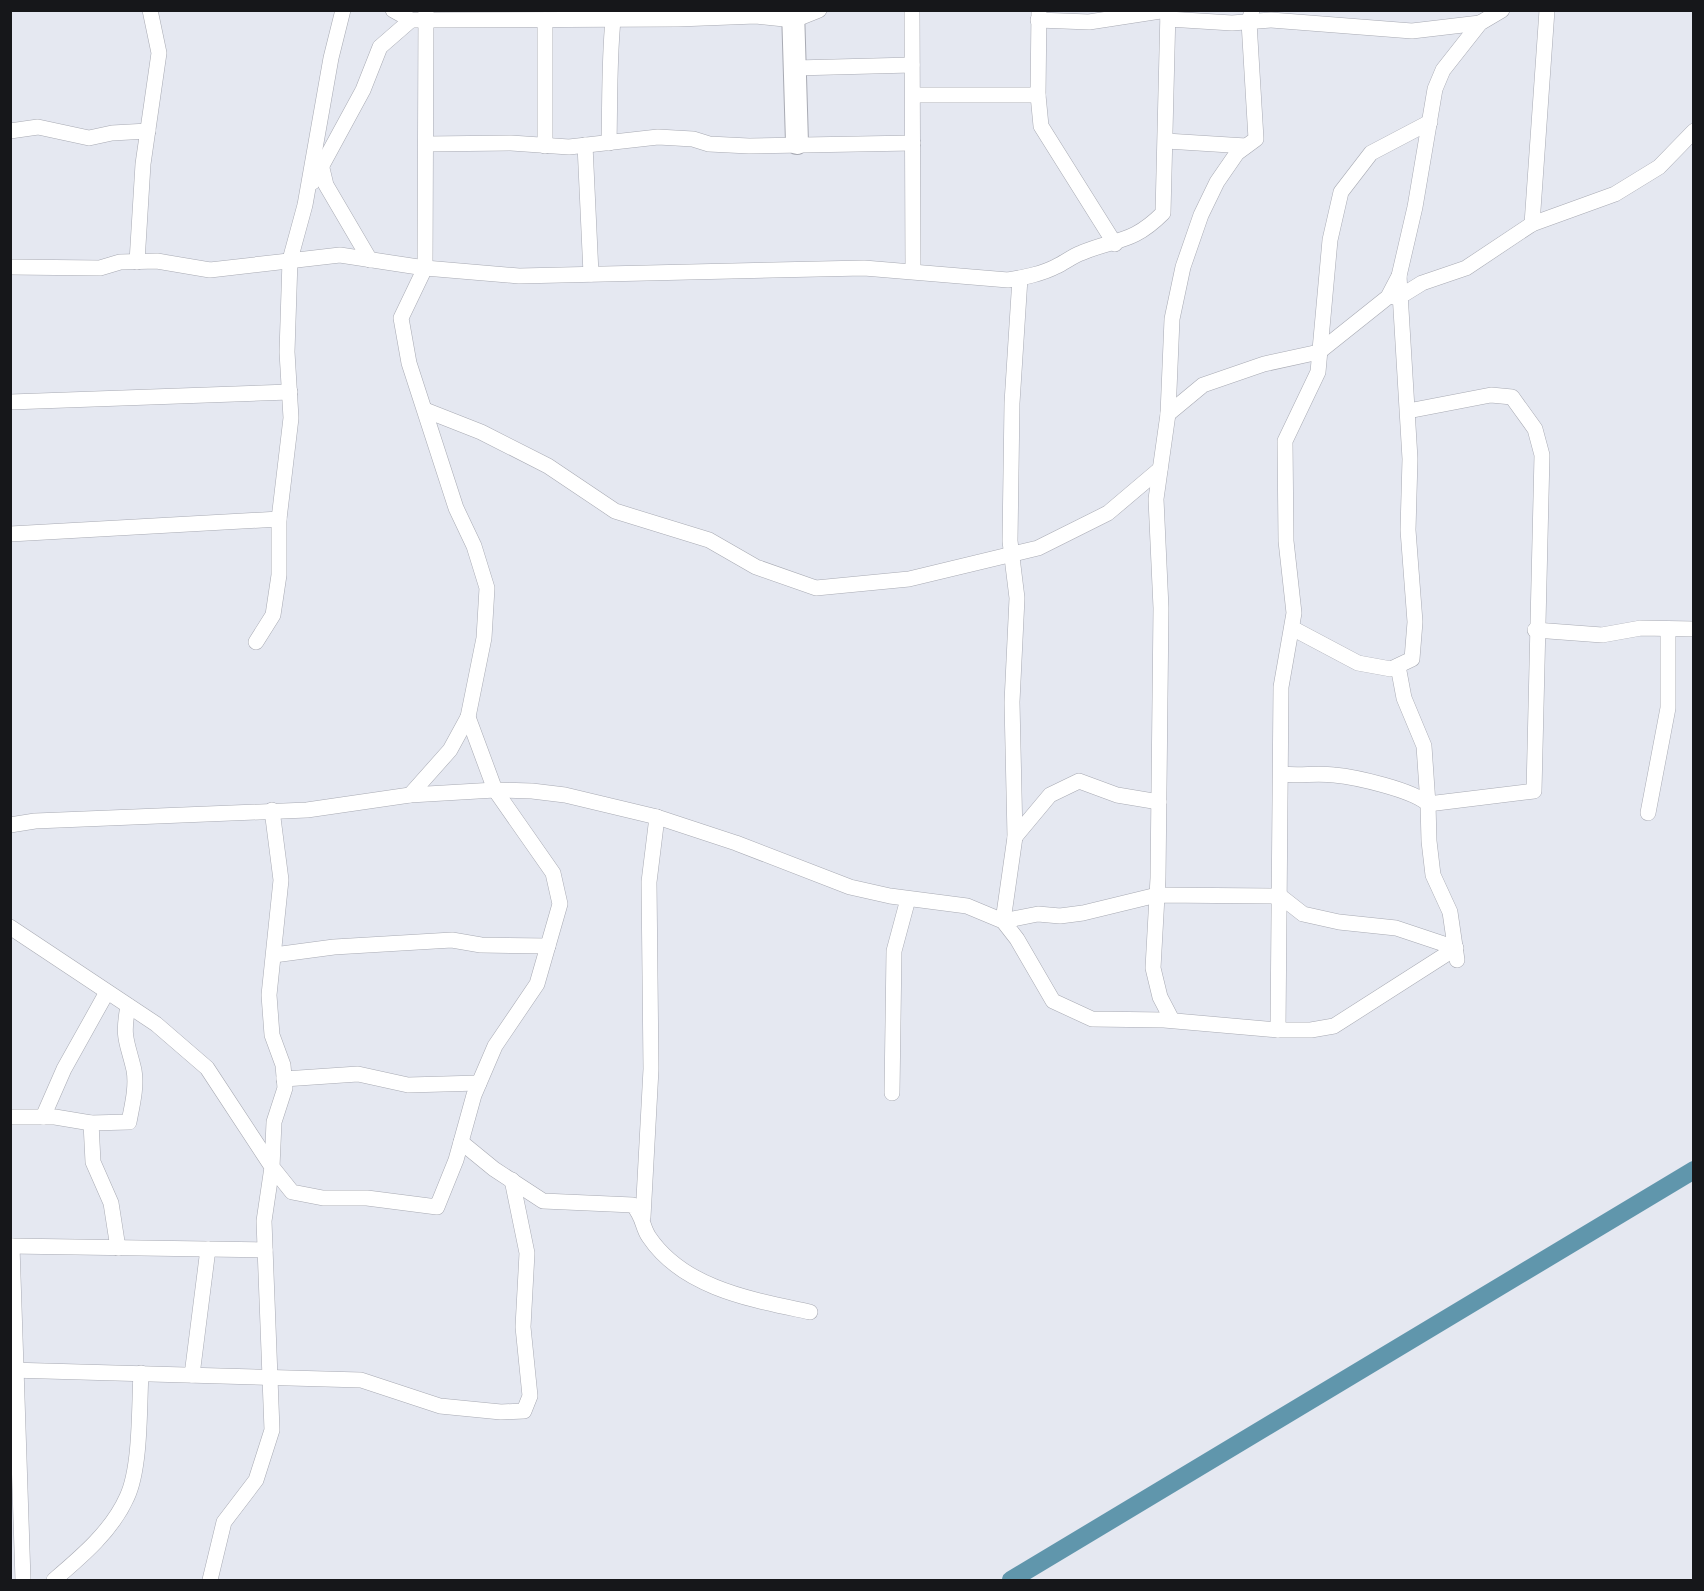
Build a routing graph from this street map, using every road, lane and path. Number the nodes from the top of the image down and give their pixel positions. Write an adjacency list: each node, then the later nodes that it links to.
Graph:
1 (150, 10): 24 (street)
2 (343, 10): 32 (street)
3 (393, 10): 14 (street)
4 (819, 10): 11 (street)
5 (912, 10): 18 (street)
6 (1502, 10): 17 (street)
7 (1547, 10): 37 (street)
8 (1168, 13): 12 (street); 13 (street); 26 (street)
9 (427, 15): 14 (street); 15 (street); 30 (street)
10 (570, 15): 15 (street); 16 (street)
11 (793, 15): 16 (street); 19 (street)
12 (1038, 15): 20 (street)
13 (1250, 16): 17 (street); 34 (street)
14 (411, 20): 35 (street)
15 (545, 20): 33 (street)
16 (613, 20): 27 (street)
17 (1480, 23): 22 (street)
18 (912, 65): 19 (street); 21 (street)
19 (795, 68): 28 (street)
20 (1038, 94): 21 (street); 38 (street)
21 (913, 96): 29 (street)
22 (1430, 122): 47 (street); 48 (street)
23 (10, 131): 24 (street)
24 (148, 131): 41 (street)
25 (1694, 131): 37 (street)
26 (1166, 141): 34 (street); 38 (street)
27 (609, 143): 28 (street); 31 (street)
28 (797, 143): 29 (street)
29 (913, 143): 44 (street)
30 (427, 144): 33 (street); 43 (street)
31 (585, 145): 33 (street); 45 (street)
32 (317, 146): 35 (street); 36 (street)
33 (545, 146)
34 (1246, 146): 53 (street)
35 (322, 168): 36 (street); 40 (street)
36 (308, 190): 39 (street)
37 (1532, 224): 47 (street)
38 (1115, 244): 46 (street)
39 (290, 260): 40 (street); 41 (street); 49 (street)
40 (370, 260): 43 (street)
41 (138, 262): 42 (street)
42 (10, 267)
43 (425, 268): 45 (street); 51 (street)
44 (913, 270): 45 (street); 46 (street)
45 (591, 274)
46 (1020, 278): 57 (street)
47 (1394, 297): 48 (street); 52 (street)
48 (1319, 352): 53 (street); 58 (street)
49 (290, 392): 50 (street); 55 (street)
50 (10, 402)
51 (424, 410): 57 (street); 64 (street)
52 (1408, 411): 61 (street); 63 (street)
53 (1168, 414): 54 (street)
54 (1160, 469): 57 (street); 68 (street)
55 (279, 519): 56 (street); 62 (street)
56 (10, 534)
57 (1012, 556): 74 (street)
58 (1292, 628): 63 (street); 65 (street)
59 (1668, 628): 60 (street); 61 (street); 71 (street)
60 (1694, 629)
61 (1535, 630): 69 (street)
62 (256, 642)
63 (1398, 666): 69 (street)
64 (468, 717): 66 (street); 67 (street)
65 (1282, 774): 69 (street); 76 (street)
66 (495, 790): 67 (street); 72 (street); 80 (street)
67 (410, 795): 70 (street)
68 (1159, 802): 74 (street); 75 (street)
69 (1428, 804): 81 (street)
70 (272, 810): 73 (street); 82 (street)
71 (1648, 813)
72 (657, 817): 77 (street); 96 (street)
73 (10, 825)
74 (1015, 837): 78 (street)
75 (1157, 895): 76 (street); 78 (street); 85 (street)
76 (1280, 897): 81 (street); 86 (street)
77 (908, 899): 78 (street); 89 (street)
78 (1003, 921): 85 (street)
79 (10, 927): 83 (street)
80 (548, 946): 82 (street); 88 (street)
81 (1457, 954): 86 (street)
82 (274, 955): 87 (street)
83 (107, 992): 84 (street); 90 (street)
84 (128, 1005): 92 (street); 94 (street)
85 (1172, 1020): 86 (street)
86 (1278, 1030)
87 (284, 1079): 88 (street); 94 (street)
88 (479, 1083): 93 (street)
89 (892, 1092)
90 (43, 1116): 91 (street); 92 (street)
91 (10, 1117)
92 (91, 1123): 98 (street)
93 (461, 1142): 94 (street); 95 (street)
94 (272, 1167): 100 (street)
95 (512, 1180): 96 (street); 105 (street)
96 (643, 1216): 101 (street)
97 (11, 1246): 98 (street); 102 (street)
98 (118, 1248): 99 (street)
99 (208, 1249): 100 (street); 104 (street)
100 (265, 1250): 105 (street)
101 (810, 1312)
102 (13, 1370): 103 (street); 106 (street)
103 (141, 1373): 104 (street); 107 (street)
104 (192, 1375): 105 (street)
105 (270, 1378): 108 (street)
106 (23, 1581)
107 (54, 1581)
108 (210, 1581)

